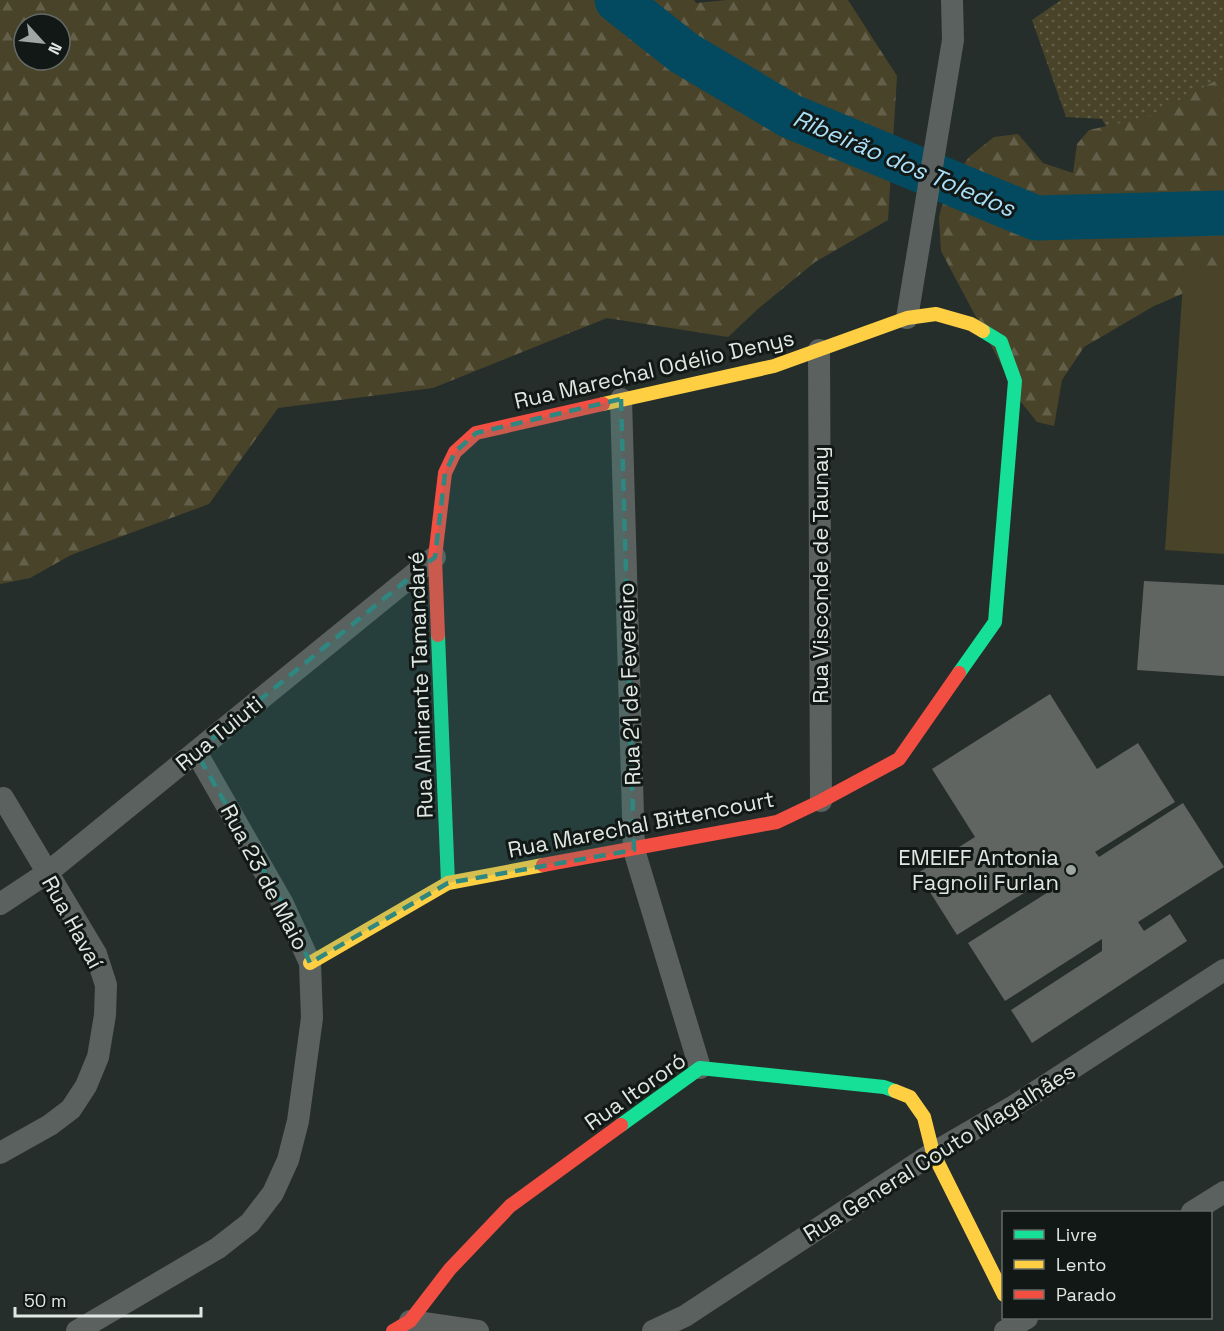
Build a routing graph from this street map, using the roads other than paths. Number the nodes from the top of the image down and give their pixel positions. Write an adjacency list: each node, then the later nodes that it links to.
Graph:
1 (952, 0): 2 (street)
2 (907, 318): 3 (street, Rua Marechal Odélio Denys); 4 (street, Rua Marechal Odélio Denys)
3 (1001, 342): 10 (street, Rua Marechal Bittencourt)
4 (819, 350): 5 (street, Rua Marechal Odélio Denys); 10 (street, Rua Visconde de Taunay)
5 (621, 399): 6 (street, Rua Marechal Odélio Denys); 11 (street, Rua 21 de Fevereiro)
6 (455, 452): 7 (street, Rua Almirante Tamandaré)
7 (435, 557): 8 (street, Rua Tuiuti); 13 (street, Rua Almirante Tamandaré)
8 (196, 752): 12 (street, Rua Tuiuti); 15 (street, Rua 23 de Maio)
9 (3, 798): 12 (street, Rua Havaí)
10 (821, 801): 11 (street, Rua Marechal Bittencourt)
11 (634, 850): 13 (street, Rua Marechal Bittencourt); 17 (street, Rua 21 de Fevereiro)
12 (47, 873): 14 (street, Rua Tuiuti); 18 (street, Rua Havaí)
13 (448, 883): 15 (street, Rua Marechal Bittencourt)
14 (0, 904)
15 (310, 963): 24 (street, Rua 23 de Maio)
16 (1224, 970): 19 (street, Rua General Couto Magalhães)
17 (700, 1068): 19 (street, Rua Itororó); 23 (street, Rua Itororó)
18 (0, 1153)
19 (933, 1154): 22 (street, Rua Itororó); 26 (street, Rua General Couto Magalhães)
20 (1224, 1192): 21 (street)
21 (1194, 1211)
22 (1002, 1291)
23 (401, 1326): 25 (street)
24 (77, 1331)
25 (478, 1331)
26 (653, 1331)

